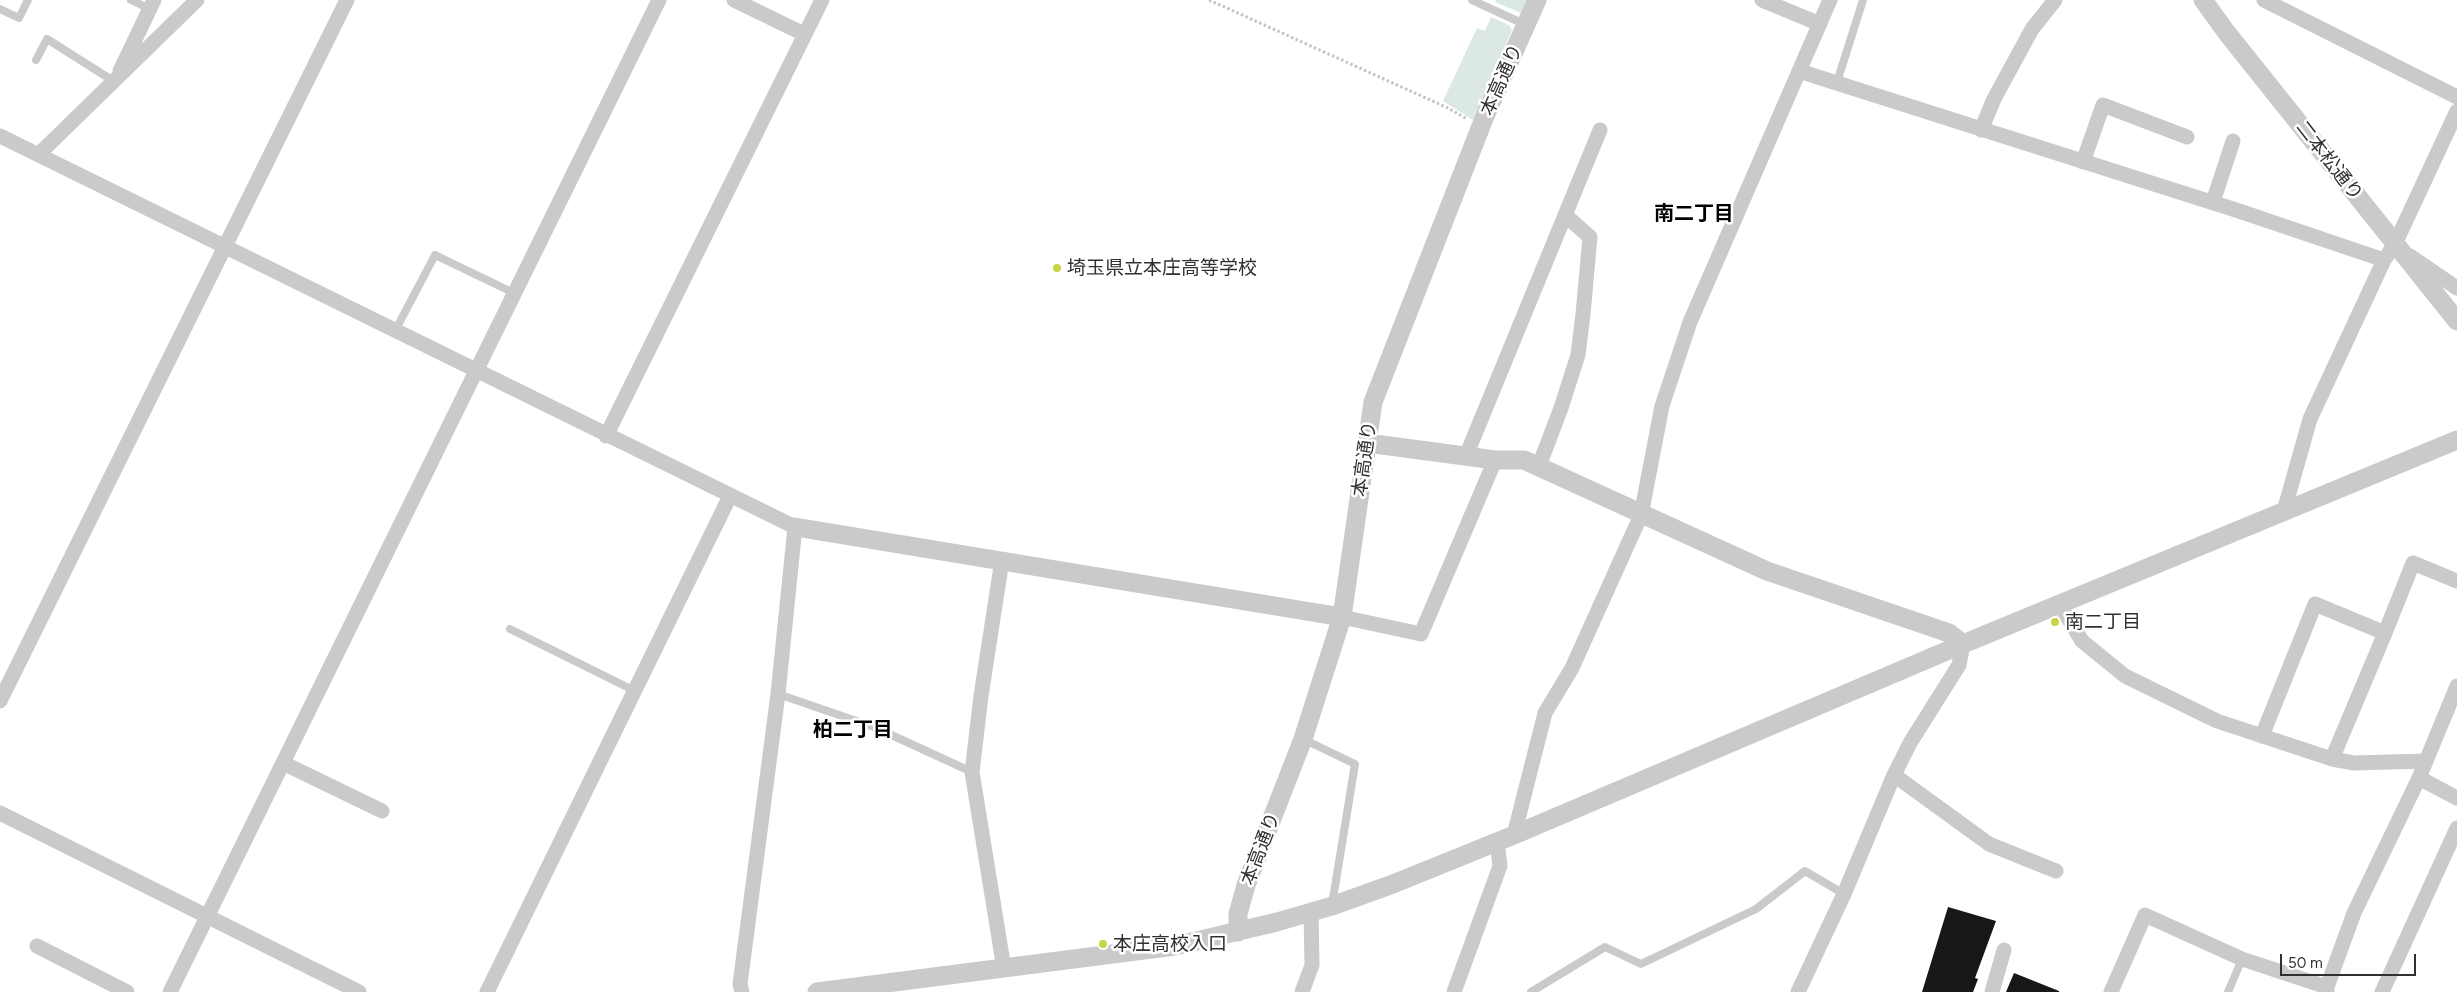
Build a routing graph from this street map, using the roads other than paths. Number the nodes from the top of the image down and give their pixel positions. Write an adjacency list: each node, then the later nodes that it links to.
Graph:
1 (28, 0): 17 (lane)
2 (131, 0): 16 (lane)
3 (197, 0): 23 (street)
4 (347, 0): 37 (street)
5 (659, 0): 40 (street)
6 (734, 0): 20 (street)
7 (822, 0): 20 (street)
8 (1472, 0): 18 (lane)
9 (1537, 0): 18 (street, 本高通り)
10 (1762, 0): 19 (street)
11 (1830, 0): 19 (street)
12 (1863, 0): 24 (lane)
13 (2055, 0): 28 (street)
14 (2204, 0): 36 (street, 二本松通り)
15 (2264, 0): 25 (street)
16 (152, 5): 23 (street)
17 (0, 10)
18 (1526, 24): 46 (street, 本高通り)
19 (1820, 24): 22 (street)
20 (804, 34): 44 (street)
21 (36, 60): 23 (lane)
22 (1799, 71): 24 (street); 52 (street)
23 (115, 82): 32 (street)
24 (1837, 82): 28 (street)
25 (2457, 97)
26 (2457, 111): 36 (street)
27 (1600, 130): 35 (street)
28 (1981, 130): 33 (street)
29 (0, 136): 32 (street)
30 (2187, 137): 33 (street)
31 (2233, 141): 34 (street)
32 (39, 154): 37 (street)
33 (2083, 162): 34 (street)
34 (2213, 202): 38 (street)
35 (1565, 215): 47 (street); 49 (street)
36 (2395, 244): 38 (street); 39 (street); 41 (street, 二本松通り)
37 (225, 247): 42 (street); 64 (street)
38 (2384, 260): 51 (street)
39 (2457, 288)
40 (516, 294): 42 (lane); 43 (street)
41 (2457, 321)
42 (395, 331): 43 (street)
43 (478, 372): 44 (street); 69 (street)
44 (606, 436): 50 (street)
45 (2457, 440): 51 (street)
46 (1368, 443): 47 (street); 57 (street, 本高通り)
47 (1466, 456): 48 (street)
48 (1495, 460): 49 (street); 57 (street)
49 (1539, 466): 52 (street)
50 (730, 496): 53 (street); 62 (street)
51 (2284, 511): 56 (street)
52 (1641, 515): 60 (street); 77 (street)
53 (795, 527): 54 (street); 63 (street)
54 (1002, 560): 57 (street); 70 (street)
55 (2457, 581): 59 (street)
56 (2060, 605): 60 (street); 65 (street)
57 (1342, 617): 66 (street, 本高通り)
58 (510, 629): 62 (lane)
59 (2385, 633): 65 (street); 67 (street)
60 (1963, 644): 71 (street); 77 (street)
61 (2457, 686): 68 (street)
62 (635, 691): 94 (street)
63 (778, 694): 70 (lane); 95 (street)
64 (0, 701)
65 (2262, 736): 67 (street)
66 (1303, 739): 81 (lane); 84 (street, 本高通り)
67 (2332, 759): 68 (street)
68 (2425, 761): 72 (street)
69 (283, 763): 74 (street); 83 (street)
70 (972, 772): 88 (street)
71 (1894, 775): 79 (street); 80 (street)
72 (2420, 778): 73 (street); 90 (street)
73 (2457, 798)
74 (382, 811)
75 (0, 813): 83 (street)
76 (2457, 828): 104 (street)
77 (1514, 834): 78 (street)
78 (1497, 842): 81 (street); 98 (street)
79 (2056, 871)
80 (1844, 894): 99 (lane); 100 (street)
81 (1332, 906): 82 (street)
82 (1311, 912): 84 (street); 97 (street)
83 (208, 915): 92 (street); 93 (street)
84 (1238, 932): 88 (street)
85 (37, 946): 91 (street)
86 (2004, 950): 101 (street)
87 (2242, 959): 90 (street); 102 (street); 103 (lane)
88 (1004, 969): 89 (street)
89 (841, 990): 96 (street)
90 (2327, 990)
91 (127, 992)
92 (170, 992)
93 (359, 992)
94 (487, 992)
95 (742, 992)
96 (817, 992)
97 (1302, 992)
98 (1454, 992)
99 (1531, 992)
100 (1798, 992)
101 (1992, 992)
102 (2112, 992)
103 (2228, 992)
104 (2382, 992)

